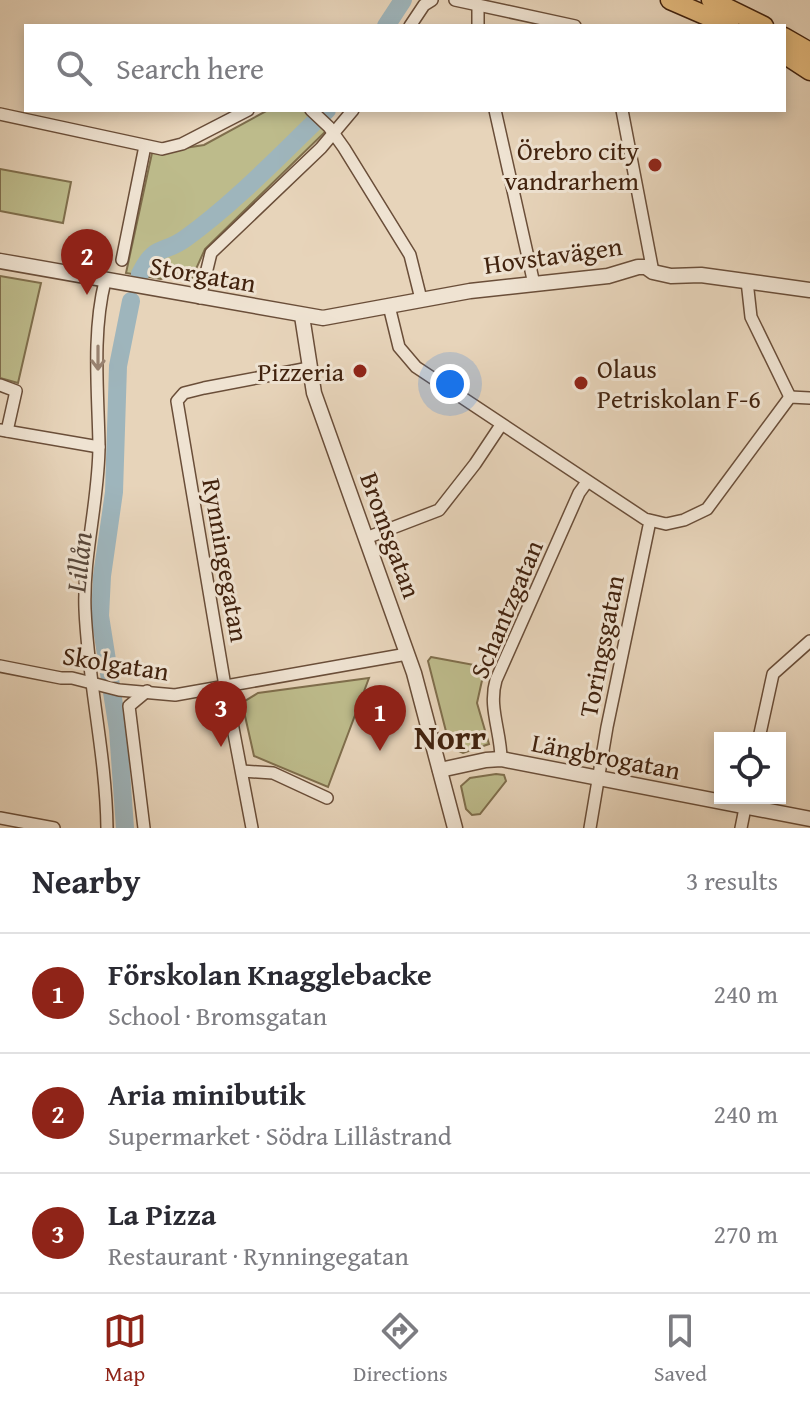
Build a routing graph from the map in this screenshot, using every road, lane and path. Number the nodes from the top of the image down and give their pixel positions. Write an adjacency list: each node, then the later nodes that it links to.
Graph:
1 (432, 0): 6 (street)
2 (455, 0): 5 (street)
3 (670, 0): 9 (main road)
4 (711, 0): 10 (main road)
5 (478, 6): 7 (street); 8 (street)
6 (411, 24)
7 (478, 24)
8 (567, 24)
9 (725, 24)
10 (760, 24)
11 (786, 38): 12 (main road)
12 (810, 52)
13 (786, 55): 14 (main road)
14 (810, 71)
15 (244, 112): 22 (street)
16 (313, 112): 21 (street)
17 (351, 112): 21 (street)
18 (495, 112): 28 (street)
19 (622, 112): 25 (street)
20 (0, 114): 22 (street)
21 (332, 130): 30 (street); 31 (street)
22 (145, 146): 23 (street)
23 (122, 260)
24 (0, 261): 26 (street, Storgatan)
25 (653, 272): 27 (street, Hovstavägen); 28 (street, Hovstavägen)
26 (105, 281): 30 (street, Storgatan); 40 (street, one-way to 40)
27 (747, 281): 29 (street, Hovstavägen); 36 (street)
28 (534, 284): 31 (street, Hovstavägen)
29 (810, 290)
30 (200, 298): 33 (street, Storgatan)
31 (421, 299): 32 (street, Hovstavägen)
32 (389, 306): 33 (street, Hovstavägen); 38 (street)
33 (302, 316): 34 (street, Bromsgatan)
34 (309, 368): 43 (street, Bromsgatan); 48 (street, Rynningegatan)
35 (0, 385): 39 (street)
36 (790, 397): 37 (street); 42 (street)
37 (810, 398)
38 (501, 425): 41 (street); 43 (street)
39 (4, 430): 40 (street)
40 (99, 447): 47 (street)
41 (587, 482): 42 (street); 51 (street, Schantzgatan)
42 (650, 521): 54 (street, Toringsgatan)
43 (366, 538): 45 (street, Bromsgatan)
44 (810, 641): 50 (street)
45 (407, 654): 48 (street, Skolgatan); 52 (street, Bromsgatan)
46 (0, 666): 47 (street, Skolgatan)
47 (98, 686): 49 (street, Skolgatan); 62 (street)
48 (225, 686): 49 (street, Skolgatan); 53 (street, Rynningegatan)
49 (148, 691): 63 (street)
50 (760, 732)
51 (501, 759): 52 (street, Längbrogatan); 54 (street, Längbrogatan)
52 (440, 770): 65 (street, Bromsgatan)
53 (242, 771): 55 (street); 64 (street, Rynningegatan)
54 (598, 779): 56 (street, Längbrogatan); 66 (street, Toringsgatan)
55 (327, 798)
56 (714, 798)
57 (746, 804): 67 (street)
58 (750, 804): 60 (street, Längbrogatan)
59 (0, 818): 61 (street)
60 (810, 819)
61 (54, 828)
62 (107, 828)
63 (144, 828)
64 (252, 828)
65 (455, 828)
66 (590, 828)
67 (741, 828)

